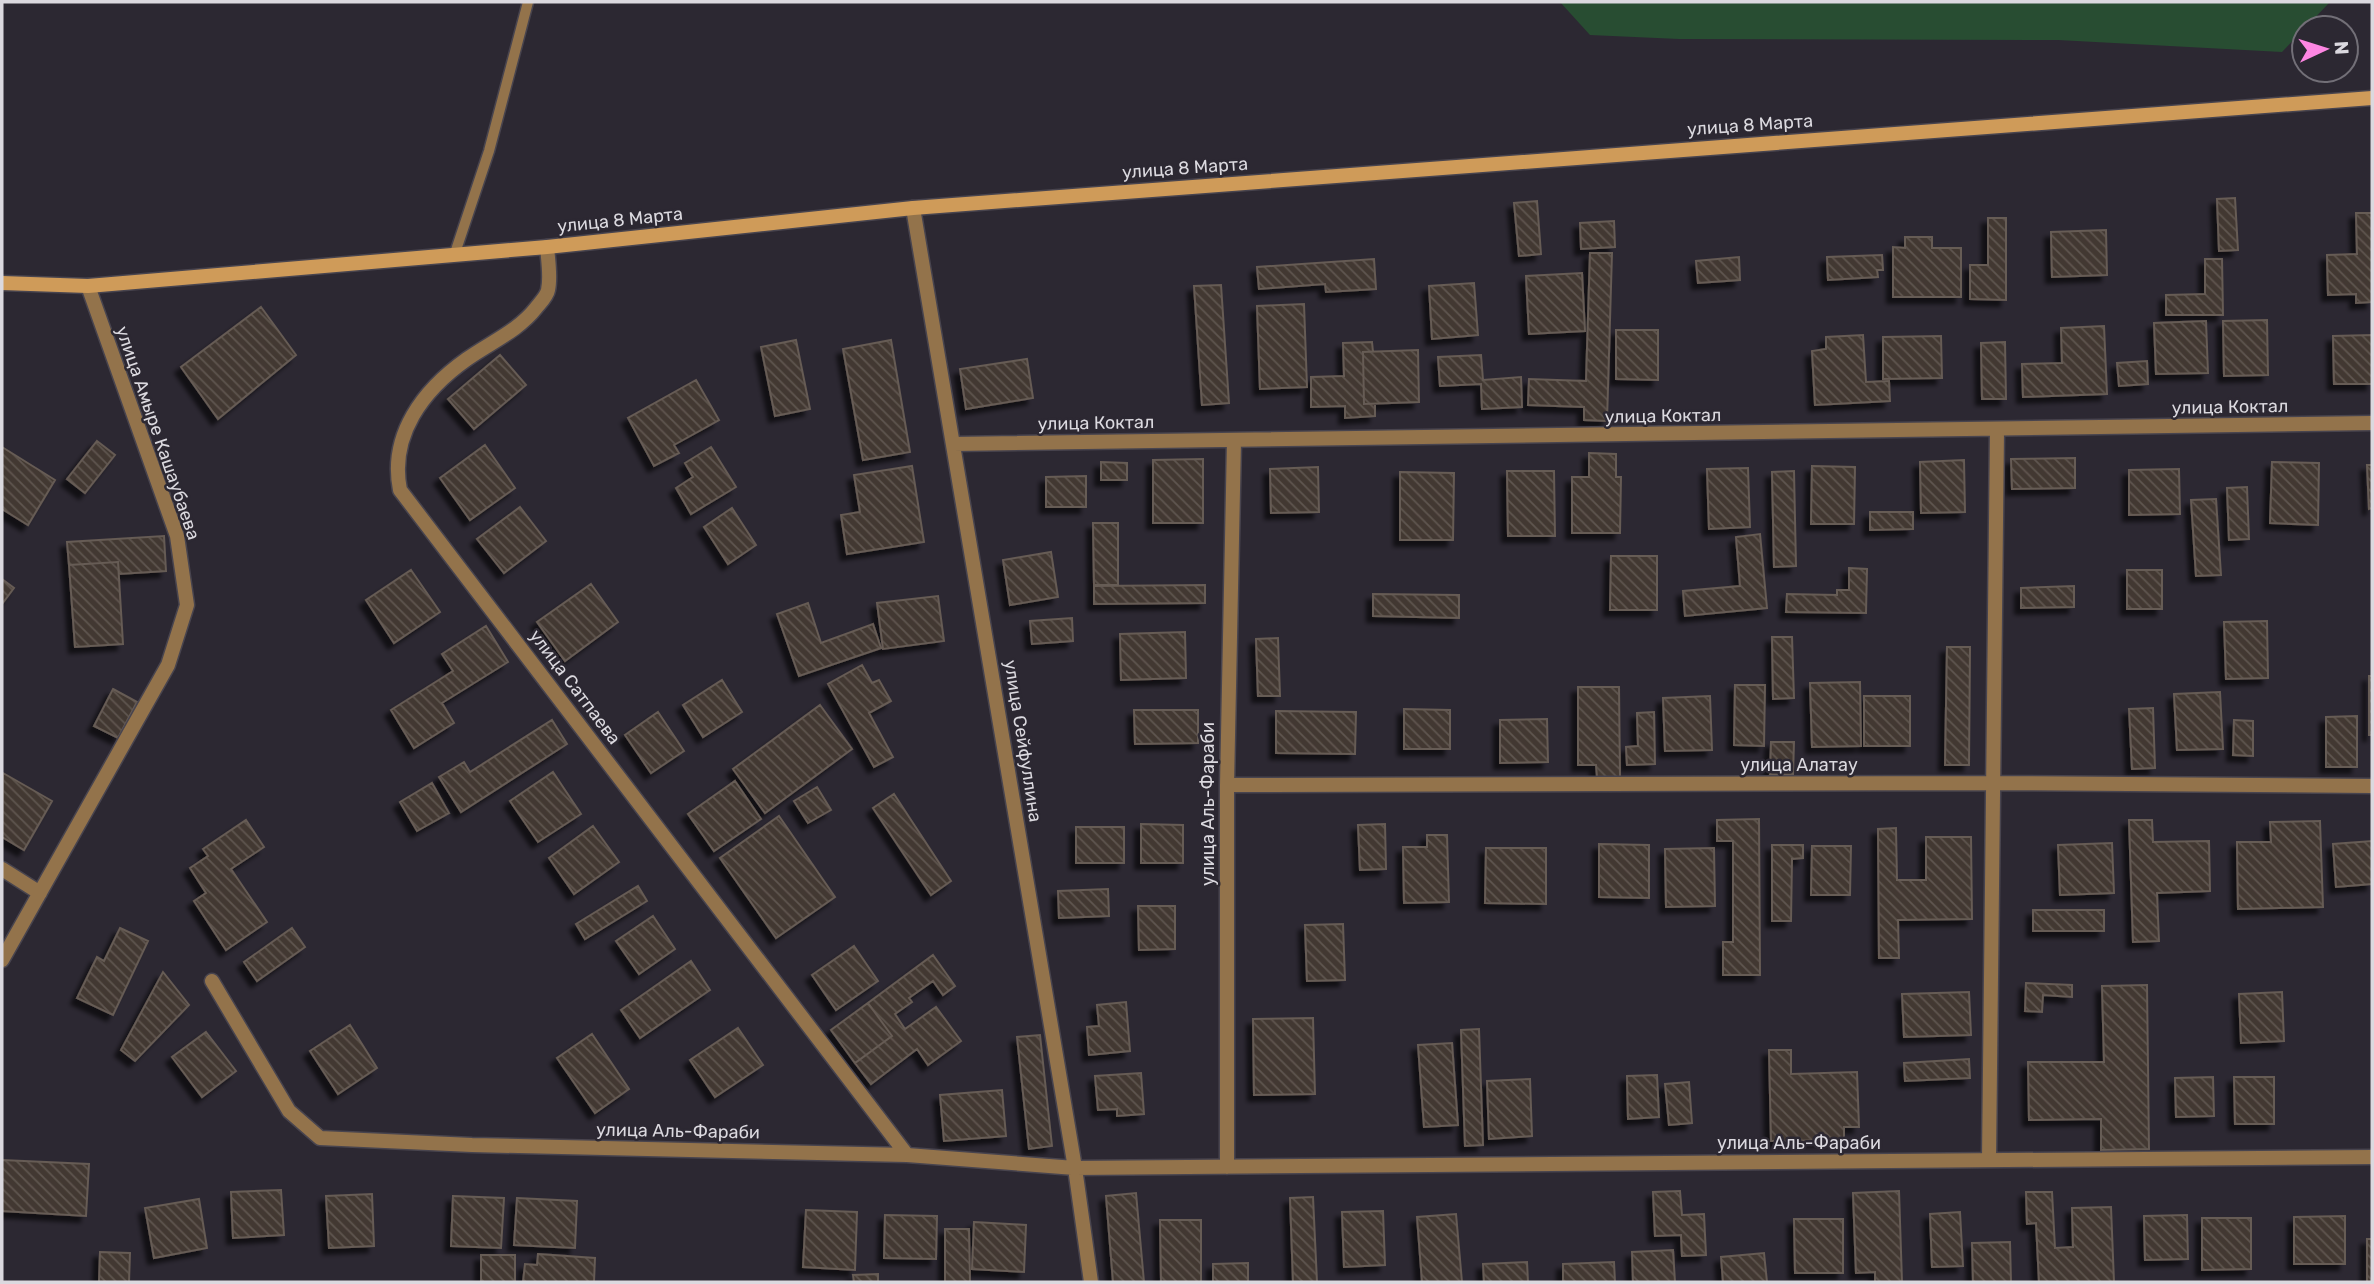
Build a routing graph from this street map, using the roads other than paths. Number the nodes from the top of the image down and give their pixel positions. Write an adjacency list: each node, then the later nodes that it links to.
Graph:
1 (528, 2): 5 (lane)
2 (2372, 98): 3 (street, улица 8 Марта)
3 (913, 208): 4 (street, улица 8 Марта); 11 (street, улица Сейфуллина)
4 (547, 247): 5 (street, улица 8 Марта); 19 (street, улица Сатпаева)
5 (455, 253): 7 (street, улица 8 Марта)
6 (2, 284): 7 (street, улица 8 Марта)
7 (88, 286): 16 (street, улица Амыре Кашаубаева)
8 (2372, 423): 9 (street, улица Коктал)
9 (1997, 431): 10 (street, улица Коктал); 12 (street)
10 (1234, 441): 11 (street, улица Коктал); 13 (street, улица Аль-Фараби)
11 (954, 444): 23 (street, улица Сейфуллина)
12 (1994, 783): 13 (street, улица Алатау); 14 (street, улица Алатау); 21 (street)
13 (1227, 785): 22 (street, улица Аль-Фараби)
14 (2372, 786)
15 (2, 869): 16 (street)
16 (40, 893): 17 (street, улица Амыре Кашаубаева)
17 (2, 960)
18 (212, 981): 19 (street, улица Аль-Фараби)
19 (906, 1155): 23 (street, улица Аль-Фараби)
20 (2372, 1157): 21 (street, улица Аль-Фараби)
21 (1989, 1160): 22 (street, улица Аль-Фараби)
22 (1227, 1167): 23 (street, улица Аль-Фараби)
23 (1075, 1168): 24 (street, улица Сейфуллина)
24 (1091, 1282)

